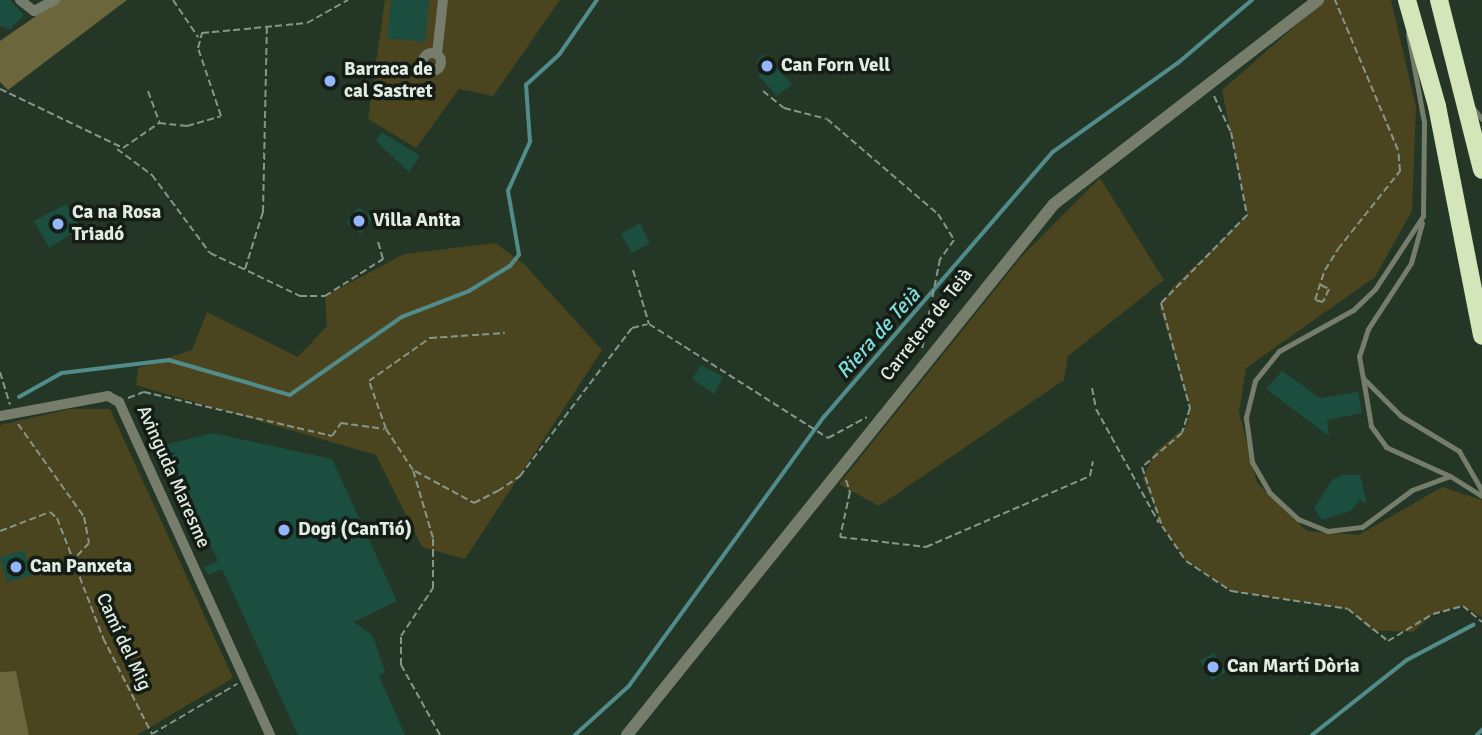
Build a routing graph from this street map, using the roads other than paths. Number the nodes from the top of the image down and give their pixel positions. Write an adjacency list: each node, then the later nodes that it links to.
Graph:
1 (20, 0): 2 (street)
2 (55, 0)
3 (443, 0): 7 (street)
4 (1318, 0): 19 (street, Carretera de Teià)
5 (1405, 0): 11 (lane); 12 (highway)
6 (1439, 0): 8 (highway)
7 (437, 54)
8 (1468, 103): 9 (lane); 10 (highway)
9 (1482, 119)
10 (1482, 170)
11 (1423, 216): 13 (lane); 15 (lane)
12 (1482, 336)
13 (1363, 378): 15 (lane); 16 (lane)
14 (0, 416): 18 (street, Avinguda Maresme)
15 (1451, 476): 17 (lane)
16 (1482, 491)
17 (1482, 496)
18 (270, 735)
19 (627, 735)

